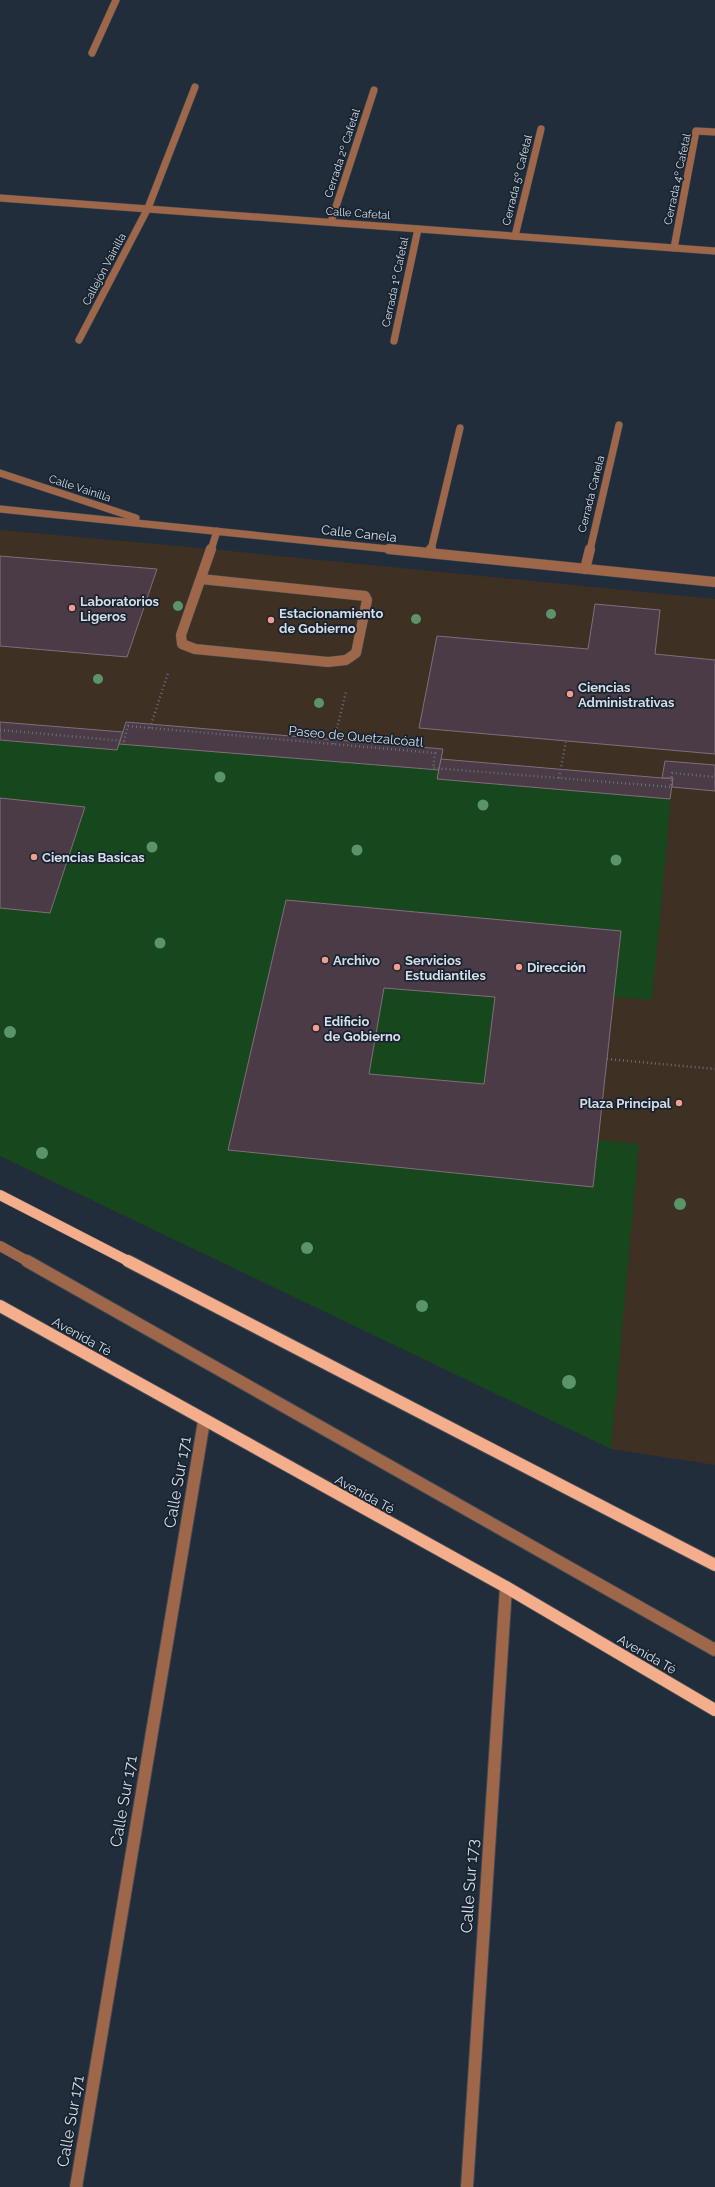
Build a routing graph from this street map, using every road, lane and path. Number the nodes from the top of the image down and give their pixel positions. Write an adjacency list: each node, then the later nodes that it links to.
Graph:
1 (116, 0): 2 (street)
2 (92, 53)
3 (195, 87): 8 (street, Callejón Vainilla)
4 (374, 90): 9 (street, Cerrada 2º Cafetal)
5 (541, 129): 11 (street, Cerrada 5º Cafetal)
6 (715, 132): 12 (street, Cerrada 4º Cafetal)
7 (0, 198): 8 (street, Calle Cafetal)
8 (148, 208): 9 (street, Calle Cafetal); 14 (street, Callejón Vainilla)
9 (331, 222): 10 (street, Calle Cafetal)
10 (418, 229): 11 (street, Calle Cafetal); 15 (street, Cerrada 1º Cafetal)
11 (515, 236): 12 (street, Calle Cafetal)
12 (674, 248): 13 (street, Calle Cafetal)
13 (715, 251)
14 (79, 340)
15 (394, 340)
16 (620, 425): 23 (street, Cerrada Canela)
17 (460, 428): 22 (street)
18 (0, 472): 20 (street, Calle Vainilla)
19 (0, 509): 20 (street, Calle Canela)
20 (153, 524): 21 (street, Calle Canela)
21 (216, 531): 22 (street, Calle Canela); 24 (street)
22 (430, 553): 23 (street, Calle Canela)
23 (585, 569): 25 (street, Calle Canela)
24 (201, 578): 26 (street); 27 (street)
25 (715, 582)
26 (182, 644): 27 (street); 28 (path)
27 (346, 660): 31 (path)
28 (150, 728): 29 (path, Paseo de Quetzalcóatl); 31 (path, Paseo de Quetzalcóatl)
29 (0, 730)
30 (566, 741): 33 (path)
31 (333, 744): 33 (path, Paseo de Quetzalcóatl)
32 (715, 777): 33 (path, Paseo de Quetzalcóatl)
33 (559, 778)
34 (607, 1059): 35 (path)
35 (715, 1068)
36 (0, 1195): 40 (main road)
37 (0, 1246): 42 (street)
38 (0, 1306): 39 (main road, Avenida Té)
39 (204, 1422): 41 (main road, Avenida Té); 44 (street, Calle Sur 171)
40 (715, 1565)
41 (506, 1587): 43 (main road, Avenida Té); 45 (street, Calle Sur 173)
42 (715, 1650)
43 (715, 1710)
44 (76, 2187)
45 (467, 2187)

